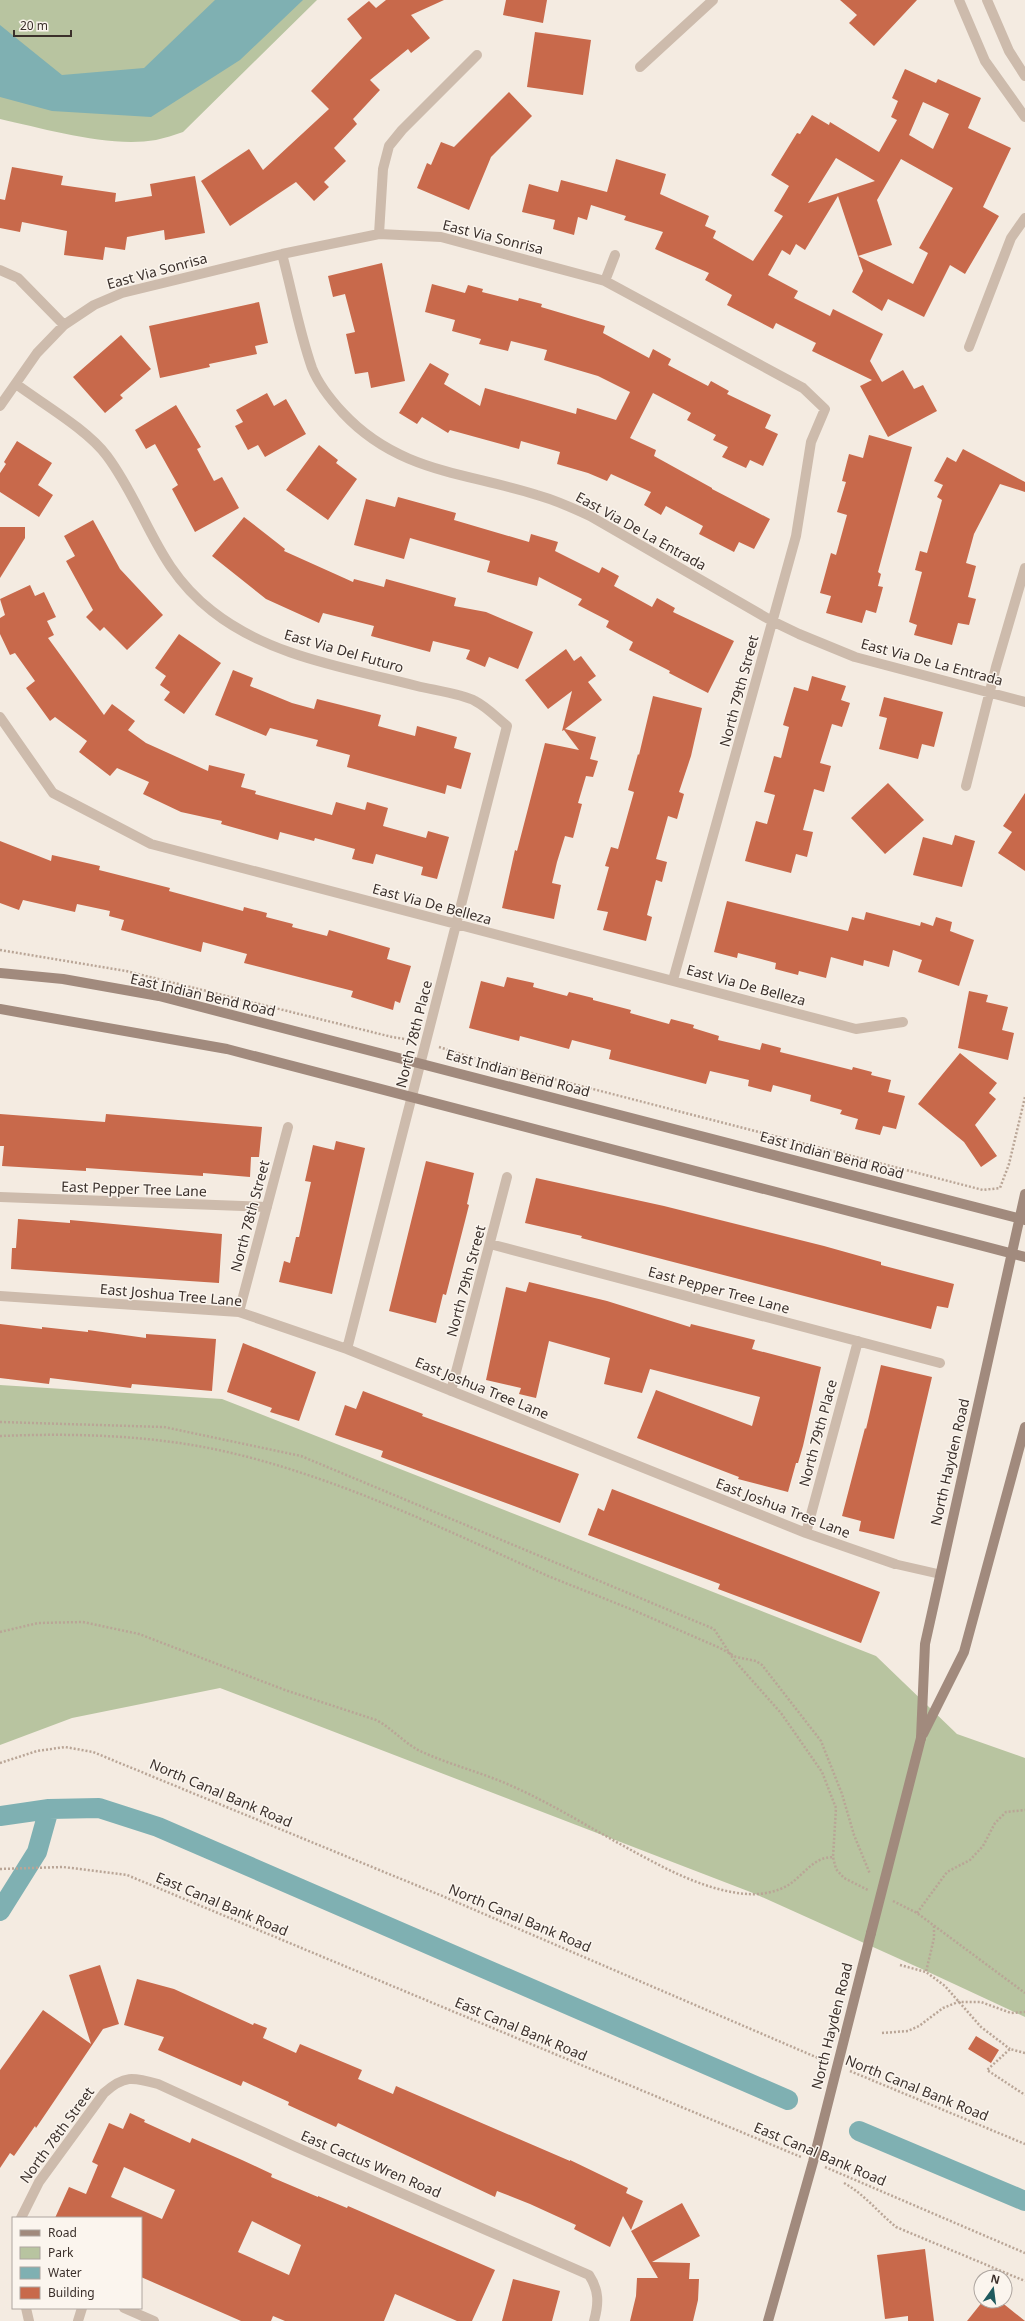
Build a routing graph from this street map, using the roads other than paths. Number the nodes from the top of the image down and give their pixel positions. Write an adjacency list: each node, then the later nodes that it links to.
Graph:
1 (713, 0): 5 (street)
2 (959, 0): 7 (street)
3 (987, 0): 6 (street)
4 (477, 55): 9 (street)
5 (640, 67)
6 (1025, 76)
7 (1025, 117)
8 (1025, 218): 15 (street)
9 (379, 234): 10 (street, East Via Sonrisa); 13 (street, East Via Sonrisa)
10 (282, 254): 14 (street, East Via Sonrisa); 20 (street, East Via De La Entrada)
11 (616, 255): 13 (street)
12 (0, 270): 14 (street)
13 (605, 281): 18 (street, East Via Sonrisa)
14 (64, 325): 16 (street, East Via Sonrisa)
15 (969, 347)
16 (16, 384): 17 (street); 24 (street, East Via Del Futuro)
17 (0, 406)
18 (825, 409): 20 (street, North 79th Street)
19 (1025, 568): 21 (street)
20 (772, 621): 21 (street, East Via De La Entrada); 28 (street, North 79th Street)
21 (989, 692): 22 (street, East Via De La Entrada); 25 (street)
22 (1025, 702)
23 (0, 717): 26 (street, East Via De Belleza)
24 (507, 726): 26 (street, North 78th Place)
25 (966, 786)
26 (456, 925): 28 (street, East Via De Belleza); 31 (street, North 78th Place)
27 (0, 973): 31 (main road, East Indian Bend Road)
28 (673, 980): 30 (street, East Via De Belleza)
29 (0, 1009): 32 (main road)
30 (903, 1022)
31 (421, 1063): 32 (street, North 78th Place); 38 (main road, East Indian Bend Road)
32 (412, 1096): 40 (main road); 45 (street, North 78th Place)
33 (288, 1127): 37 (street, North 78th Street)
34 (507, 1177): 39 (street, North 79th Street)
35 (1025, 1194): 38 (main road, North Hayden Road)
36 (0, 1198): 37 (street, East Pepper Tree Lane)
37 (266, 1207): 43 (street, North 78th Street)
38 (1022, 1219): 40 (main road, North Hayden Road)
39 (490, 1244): 44 (street, East Pepper Tree Lane); 47 (street, North 79th Street)
40 (1011, 1253): 41 (main road); 51 (main road, North Hayden Road)
41 (1025, 1257)
42 (0, 1296): 43 (street, East Joshua Tree Lane)
43 (239, 1312): 45 (street, East Joshua Tree Lane)
44 (858, 1341): 46 (street, East Pepper Tree Lane); 49 (street, North 79th Place)
45 (347, 1349): 47 (street, East Joshua Tree Lane)
46 (940, 1363)
47 (451, 1391): 49 (street, East Joshua Tree Lane)
48 (1025, 1427): 52 (main road, North Hayden Road)
49 (806, 1533): 50 (street, East Joshua Tree Lane)
50 (895, 1564): 51 (lane, East Joshua Tree Lane)
51 (939, 1574): 52 (main road, North Hayden Road)
52 (921, 1738): 62 (main road, North Hayden Road, bridge)
53 (127, 2078): 54 (street, North 78th Street); 61 (street, East Cactus Wren Road)
54 (22, 2217)
55 (26, 2309): 58 (street)
56 (82, 2309): 59 (street)
57 (126, 2309): 60 (street)
58 (29, 2321)
59 (78, 2321)
60 (154, 2321)
61 (594, 2321)
62 (768, 2321)

